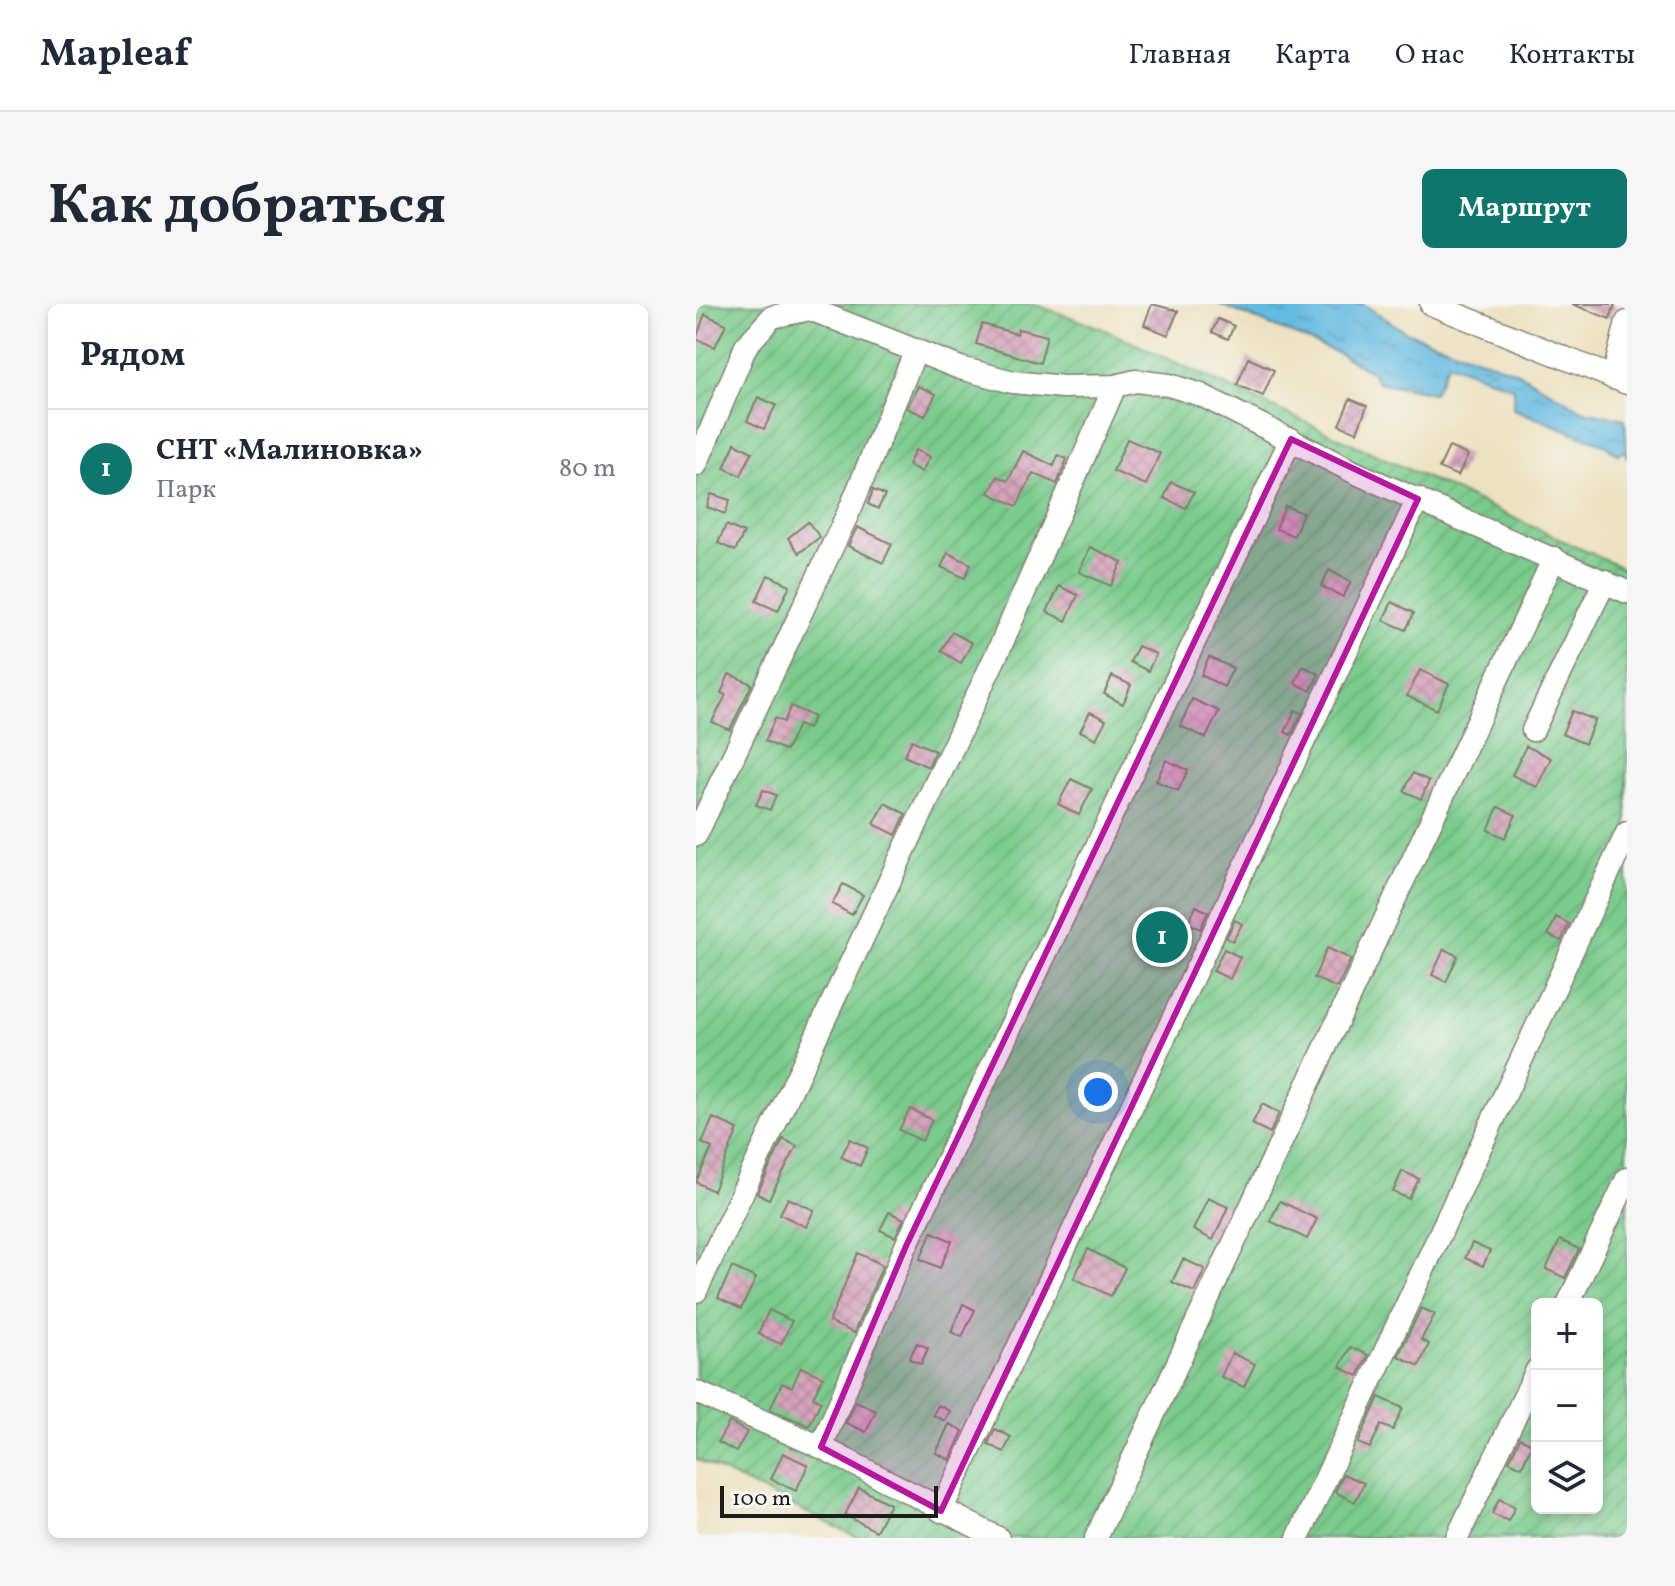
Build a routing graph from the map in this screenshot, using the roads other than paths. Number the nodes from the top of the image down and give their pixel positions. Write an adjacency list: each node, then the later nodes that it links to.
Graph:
1 (1431, 304): 4 (street)
2 (1627, 322): 4 (street)
3 (916, 350): 5 (street); 7 (street); 14 (street)
4 (1620, 381)
5 (1115, 386): 6 (street); 16 (street)
6 (1291, 439): 8 (street); 20 (street)
7 (696, 465)
8 (1418, 499): 9 (street); 21 (street)
9 (1554, 558): 10 (street); 23 (street)
10 (1605, 581): 11 (street); 12 (street)
11 (1627, 592)
12 (1533, 730)
13 (1627, 833): 24 (street)
14 (696, 835)
15 (1627, 1179): 17 (street)
16 (696, 1291)
17 (1571, 1298)
18 (1531, 1383): 25 (street)
19 (696, 1392): 20 (street)
20 (821, 1447): 21 (street)
21 (941, 1511): 22 (street)
22 (998, 1538)
23 (1096, 1538)
24 (1298, 1538)
25 (1457, 1538)

